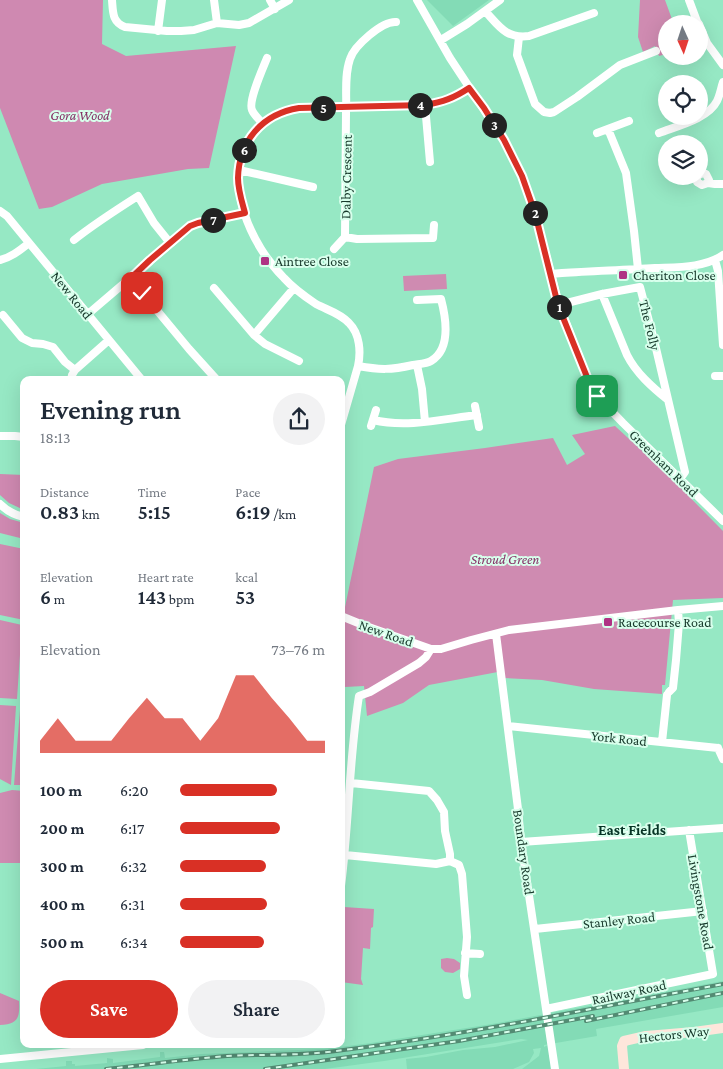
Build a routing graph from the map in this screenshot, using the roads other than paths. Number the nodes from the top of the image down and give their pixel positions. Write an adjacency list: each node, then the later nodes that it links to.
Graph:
1 (112, 0): 15 (street)
2 (162, 0): 15 (street)
3 (214, 0): 14 (street)
4 (270, 0): 9 (street)
5 (289, 0): 9 (street)
6 (417, 0): 17 (street, Greenham Road)
7 (500, 0): 10 (street)
8 (689, 0): 12 (street)
9 (275, 9): 14 (street)
10 (485, 11): 16 (street); 17 (street)
11 (594, 13): 16 (street)
12 (699, 15)
13 (396, 22): 27 (street, Dalby Crescent)
14 (217, 24): 15 (street)
15 (158, 31)
16 (519, 37): 19 (street)
17 (441, 40): 25 (street, Greenham Road)
18 (708, 44): 21 (street)
19 (656, 50)
20 (267, 58): 22 (street)
21 (723, 65)
22 (263, 68): 23 (street); 29 (street)
23 (272, 71)
24 (723, 82): 32 (street)
25 (469, 88): 26 (street); 50 (street, Greenham Road)
26 (425, 105): 27 (street); 33 (street)
27 (346, 108): 29 (street); 41 (street, Dalby Crescent)
28 (629, 121): 30 (street)
29 (262, 123): 34 (street)
30 (608, 129): 31 (street); 49 (street)
31 (597, 133)
32 (659, 133)
33 (430, 162)
34 (239, 170): 37 (street); 39 (street)
35 (708, 183): 36 (street)
36 (723, 184)
37 (312, 187)
38 (0, 211): 43 (street, New Road)
39 (245, 213): 44 (street); 53 (street)
40 (434, 225): 41 (street, Dalby Crescent)
41 (345, 237): 45 (street, Dalby Crescent)
42 (74, 240): 44 (street)
43 (29, 242): 47 (street); 57 (street, New Road)
44 (170, 243): 51 (street)
45 (334, 249)
46 (723, 255): 48 (street)
47 (0, 260)
48 (715, 260): 49 (street); 61 (street)
49 (638, 269): 50 (street)
50 (550, 274): 56 (street, Greenham Road)
51 (131, 278): 57 (street); 68 (street)
52 (214, 288): 59 (street)
53 (294, 288): 59 (street); 64 (street)
54 (602, 294): 56 (street, The Folly); 69 (street, The Folly); 69 (street, The Folly)
55 (418, 300): 63 (street)
56 (558, 305): 78 (street, Greenham Road)
57 (88, 314): 60 (street, New Road)
58 (3, 315): 65 (street)
59 (254, 335): 62 (street)
60 (109, 340): 65 (street); 67 (street, New Road)
61 (723, 345)
62 (299, 361)
63 (417, 365): 64 (street); 74 (street)
64 (358, 366): 72 (street)
65 (74, 370): 66 (street)
66 (72, 376)
67 (139, 376)
68 (213, 376)
69 (668, 400): 78 (street, The Folly)
70 (475, 406): 73 (street)
71 (376, 410): 74 (street)
72 (345, 411)
73 (477, 415): 74 (street); 75 (street)
74 (425, 422)
75 (478, 427)
76 (0, 436): 77 (street)
77 (20, 437)
78 (680, 479): 81 (street, Greenham Road)
79 (0, 504): 80 (street)
80 (20, 516)
81 (723, 521)
82 (723, 606): 83 (street)
83 (678, 610): 85 (street); 88 (street)
84 (345, 618): 86 (street, New Road)
85 (496, 634): 86 (street); 87 (street, Boundary Road)
86 (431, 649): 91 (street)
87 (508, 726): 88 (street, York Road); 94 (street, Boundary Road)
88 (662, 742): 89 (street, York Road)
89 (721, 745): 90 (street, York Road)
90 (723, 760)
91 (351, 784): 95 (street); 96 (street)
92 (723, 828): 93 (street)
93 (689, 830): 94 (street); 97 (street, Livingstone Road)
94 (521, 842): 98 (street, Boundary Road)
95 (345, 855): 96 (street)
96 (450, 861): 99 (street)
97 (702, 911): 98 (street, Stanley Road); 101 (street, Livingstone Road)
98 (535, 929): 103 (street, Boundary Road)
99 (465, 952): 100 (street); 102 (street)
100 (480, 954)
101 (713, 974): 103 (street, Railway Road)
102 (467, 995)
103 (546, 1010): 107 (street, Boundary Road)
104 (723, 1028): 108 (main road, Hectors Way)
105 (112, 1048): 106 (street)
106 (0, 1059)
107 (555, 1069)
108 (624, 1069)

